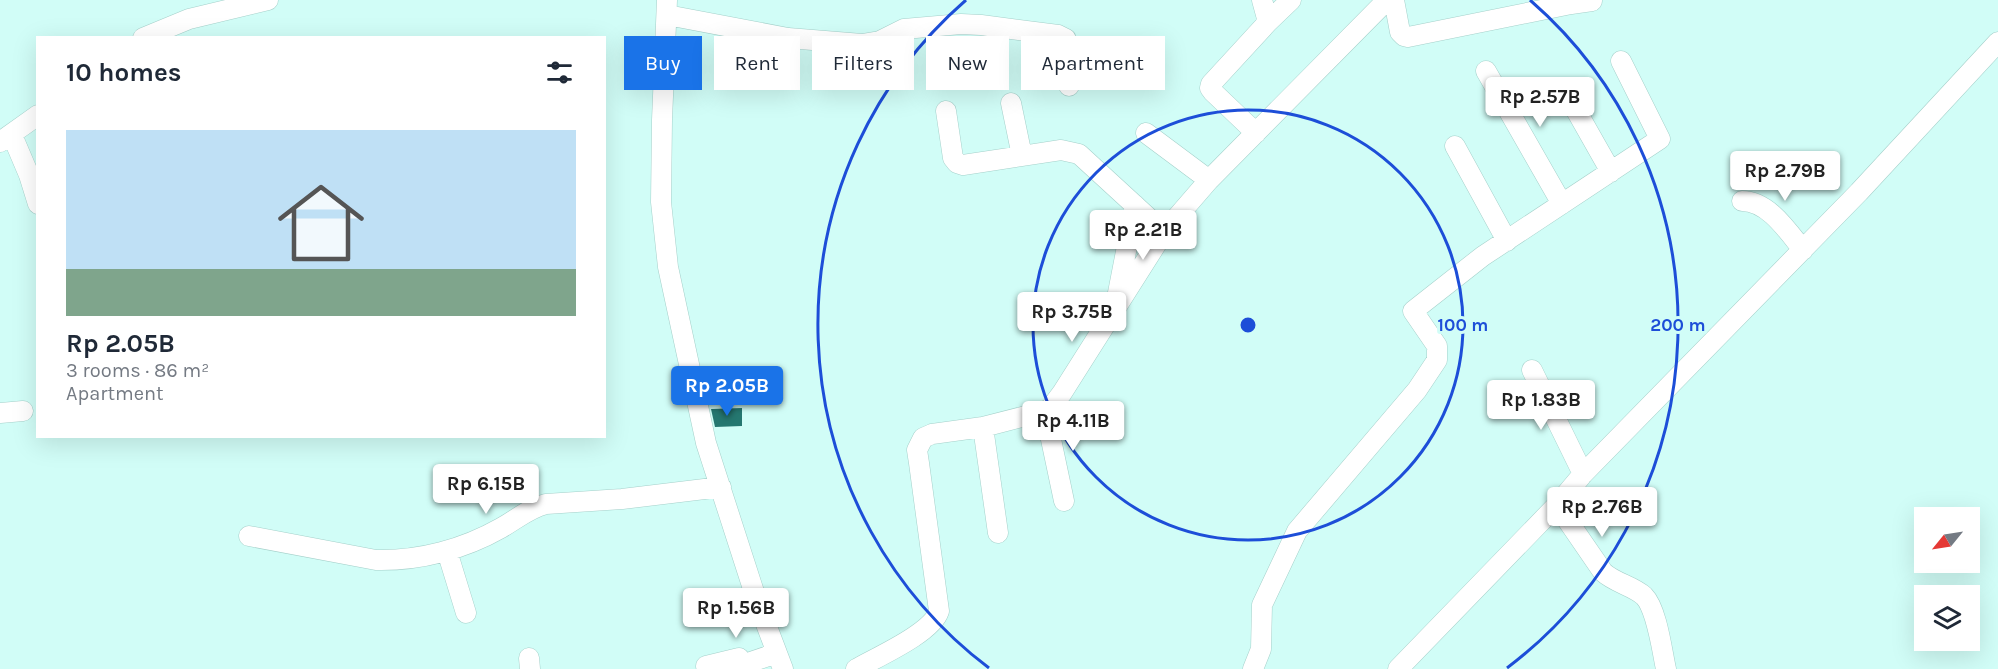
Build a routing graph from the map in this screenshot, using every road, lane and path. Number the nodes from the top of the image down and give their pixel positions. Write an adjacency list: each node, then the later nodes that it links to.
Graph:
1 (268, 0): 10 (street)
2 (1262, 0): 9 (street)
3 (1291, 0): 9 (street)
4 (1387, 0): 20 (street)
5 (1394, 0): 7 (street)
6 (1592, 1): 7 (street)
7 (1570, 2)
8 (667, 7): 11 (street); 40 (street)
9 (1268, 22): 20 (street)
10 (148, 36)
11 (1060, 36)
12 (1998, 42): 32 (street)
13 (1621, 61): 24 (street)
14 (1485, 71): 28 (street)
15 (1564, 89): 24 (street)
16 (1011, 103): 23 (street)
17 (946, 111): 23 (street)
18 (36, 116): 21 (street)
19 (1146, 133): 25 (street)
20 (1256, 133): 25 (street)
21 (6, 139): 26 (street)
22 (1455, 146): 31 (street)
23 (1022, 156): 29 (street)
24 (1611, 172): 28 (street)
25 (1209, 180): 30 (street)
26 (36, 198)
27 (1742, 201): 32 (street)
28 (1562, 204): 31 (street)
29 (1135, 206): 30 (street); 33 (street)
30 (1164, 232): 33 (street)
31 (1507, 241): 50 (street)
32 (1803, 250): 39 (street)
33 (1115, 309): 36 (street)
34 (1532, 370): 39 (street)
35 (23, 411): 37 (street)
36 (1045, 411): 38 (street); 41 (street)
37 (0, 413)
38 (983, 427): 43 (street); 49 (street)
39 (1583, 474): 42 (street)
40 (721, 487): 45 (street); 47 (street)
41 (1064, 501)
42 (1557, 505): 51 (street); 52 (street)
43 (999, 532)
44 (249, 536): 45 (street)
45 (447, 551): 46 (street)
46 (466, 613)
47 (780, 661): 48 (street)
48 (706, 666)
49 (856, 669)
50 (1253, 669)
51 (1398, 669)
52 (1666, 669)

